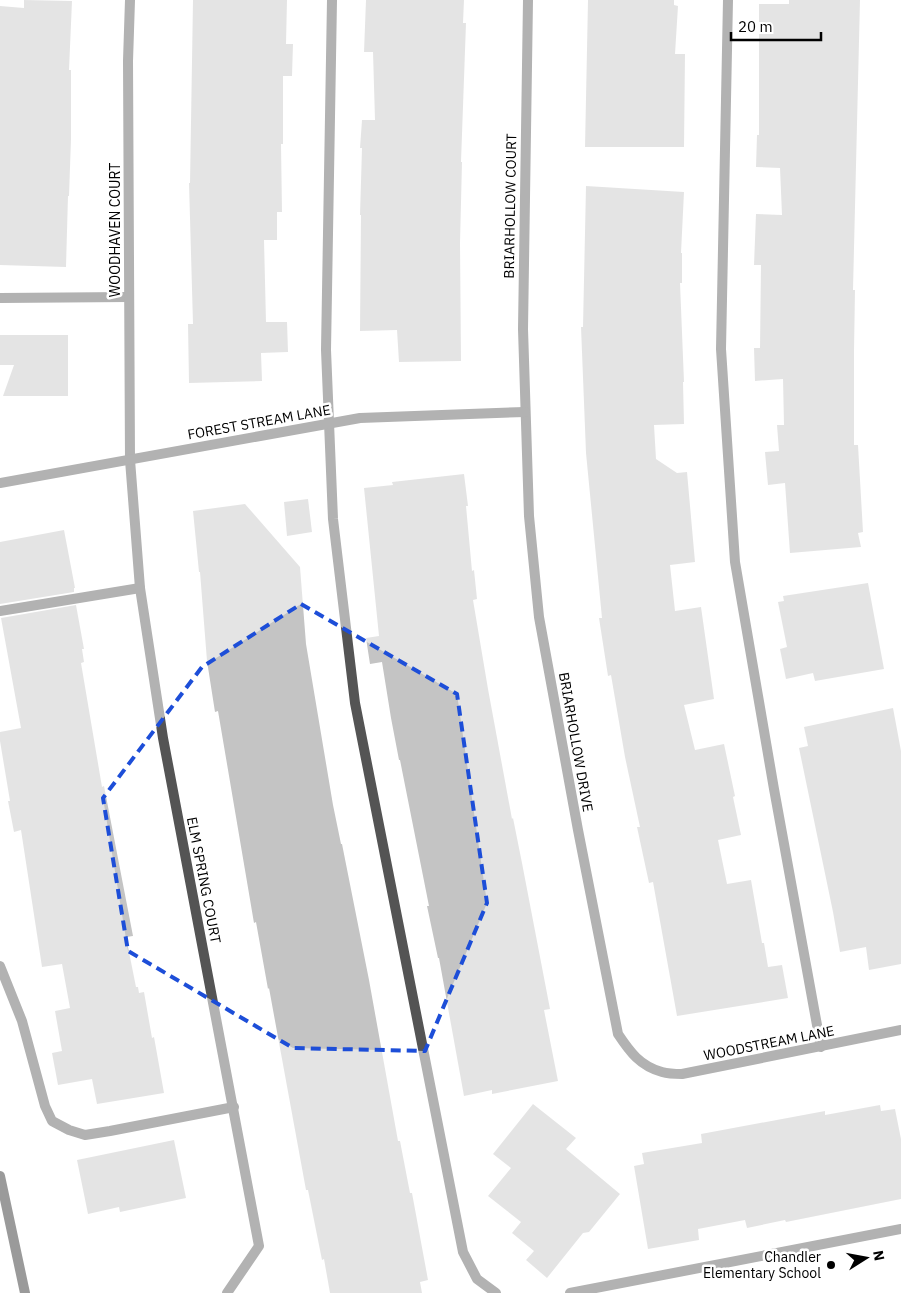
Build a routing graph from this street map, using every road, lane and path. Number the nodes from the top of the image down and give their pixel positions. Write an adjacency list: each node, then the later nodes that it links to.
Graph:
1 (130, 0): 5 (street, WOODHAVEN COURT)
2 (332, 0): 8 (street)
3 (528, 0): 7 (street, BRIARHOLLOW COURT)
4 (728, 0): 15 (street)
5 (129, 297): 6 (street); 9 (street, WOODHAVEN COURT)
6 (0, 298)
7 (525, 412): 8 (street, FOREST STREAM LANE); 16 (street, BRIARHOLLOW DRIVE)
8 (329, 424): 9 (street, FOREST STREAM LANE); 22 (street)
9 (130, 460): 10 (street, FOREST STREAM LANE); 11 (street, ELM SPRING COURT)
10 (0, 483)
11 (140, 588): 12 (street); 17 (street, ELM SPRING COURT)
12 (0, 611)
13 (0, 966): 17 (street)
14 (901, 1030): 15 (street, WOODSTREAM LANE)
15 (821, 1047): 16 (street, WOODSTREAM LANE)
16 (644, 1064)
17 (234, 1107): 21 (street, ELM SPRING COURT)
18 (0, 1176): 20 (street)
19 (901, 1229): 23 (street)
20 (25, 1293)
21 (226, 1293)
22 (496, 1293)
23 (570, 1293)

